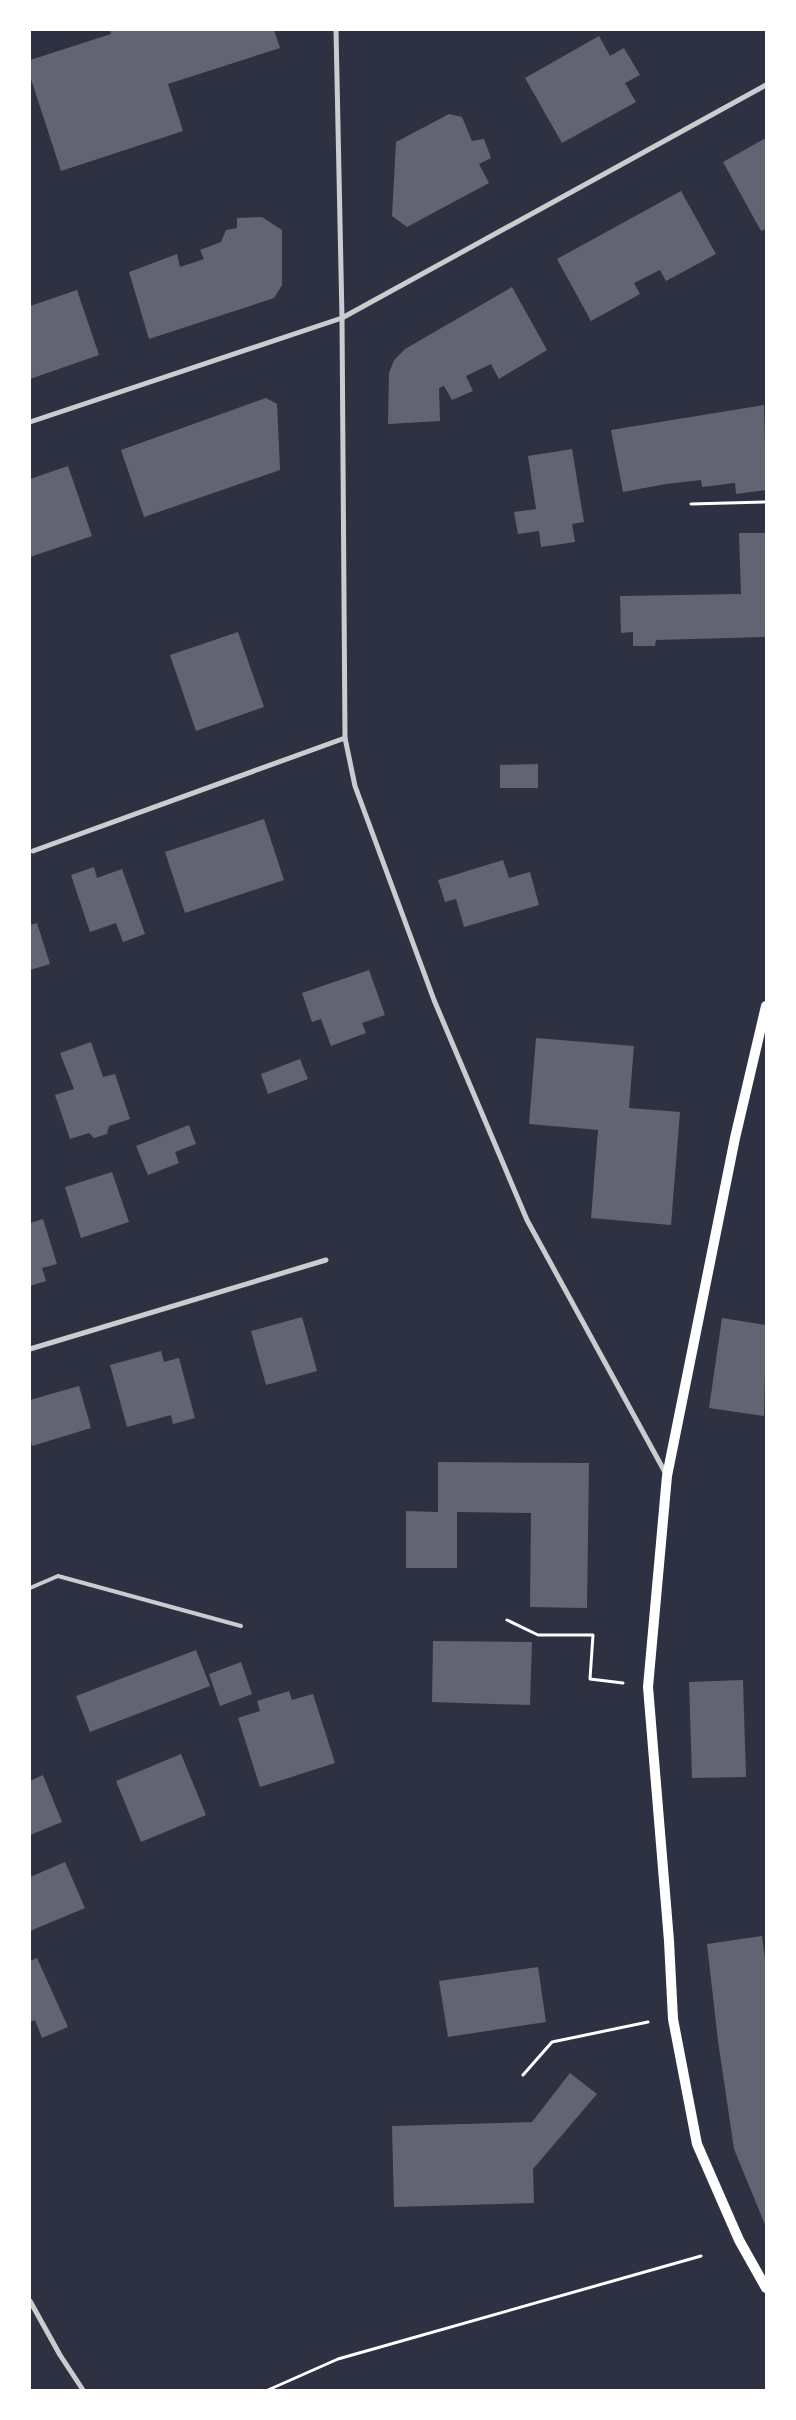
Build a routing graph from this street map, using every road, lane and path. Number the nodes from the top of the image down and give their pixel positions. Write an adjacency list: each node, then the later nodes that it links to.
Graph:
1 (336, 30): 3 (street)
2 (766, 86): 3 (street)
3 (342, 318): 4 (street); 7 (street)
4 (30, 422)
5 (766, 502): 6 (path)
6 (690, 504)
7 (344, 738): 8 (street); 12 (street)
8 (31, 852)
9 (766, 1006): 12 (main road)
10 (326, 1260): 11 (street)
11 (30, 1349)
12 (667, 1476): 20 (main road)
13 (30, 1588): 15 (lane)
14 (506, 1620): 16 (path)
15 (242, 1626)
16 (606, 1681)
17 (628, 2025): 18 (path)
18 (523, 2075)
19 (701, 2256): 23 (path)
20 (766, 2288)
21 (30, 2301): 22 (street)
22 (83, 2390)
23 (268, 2390)

